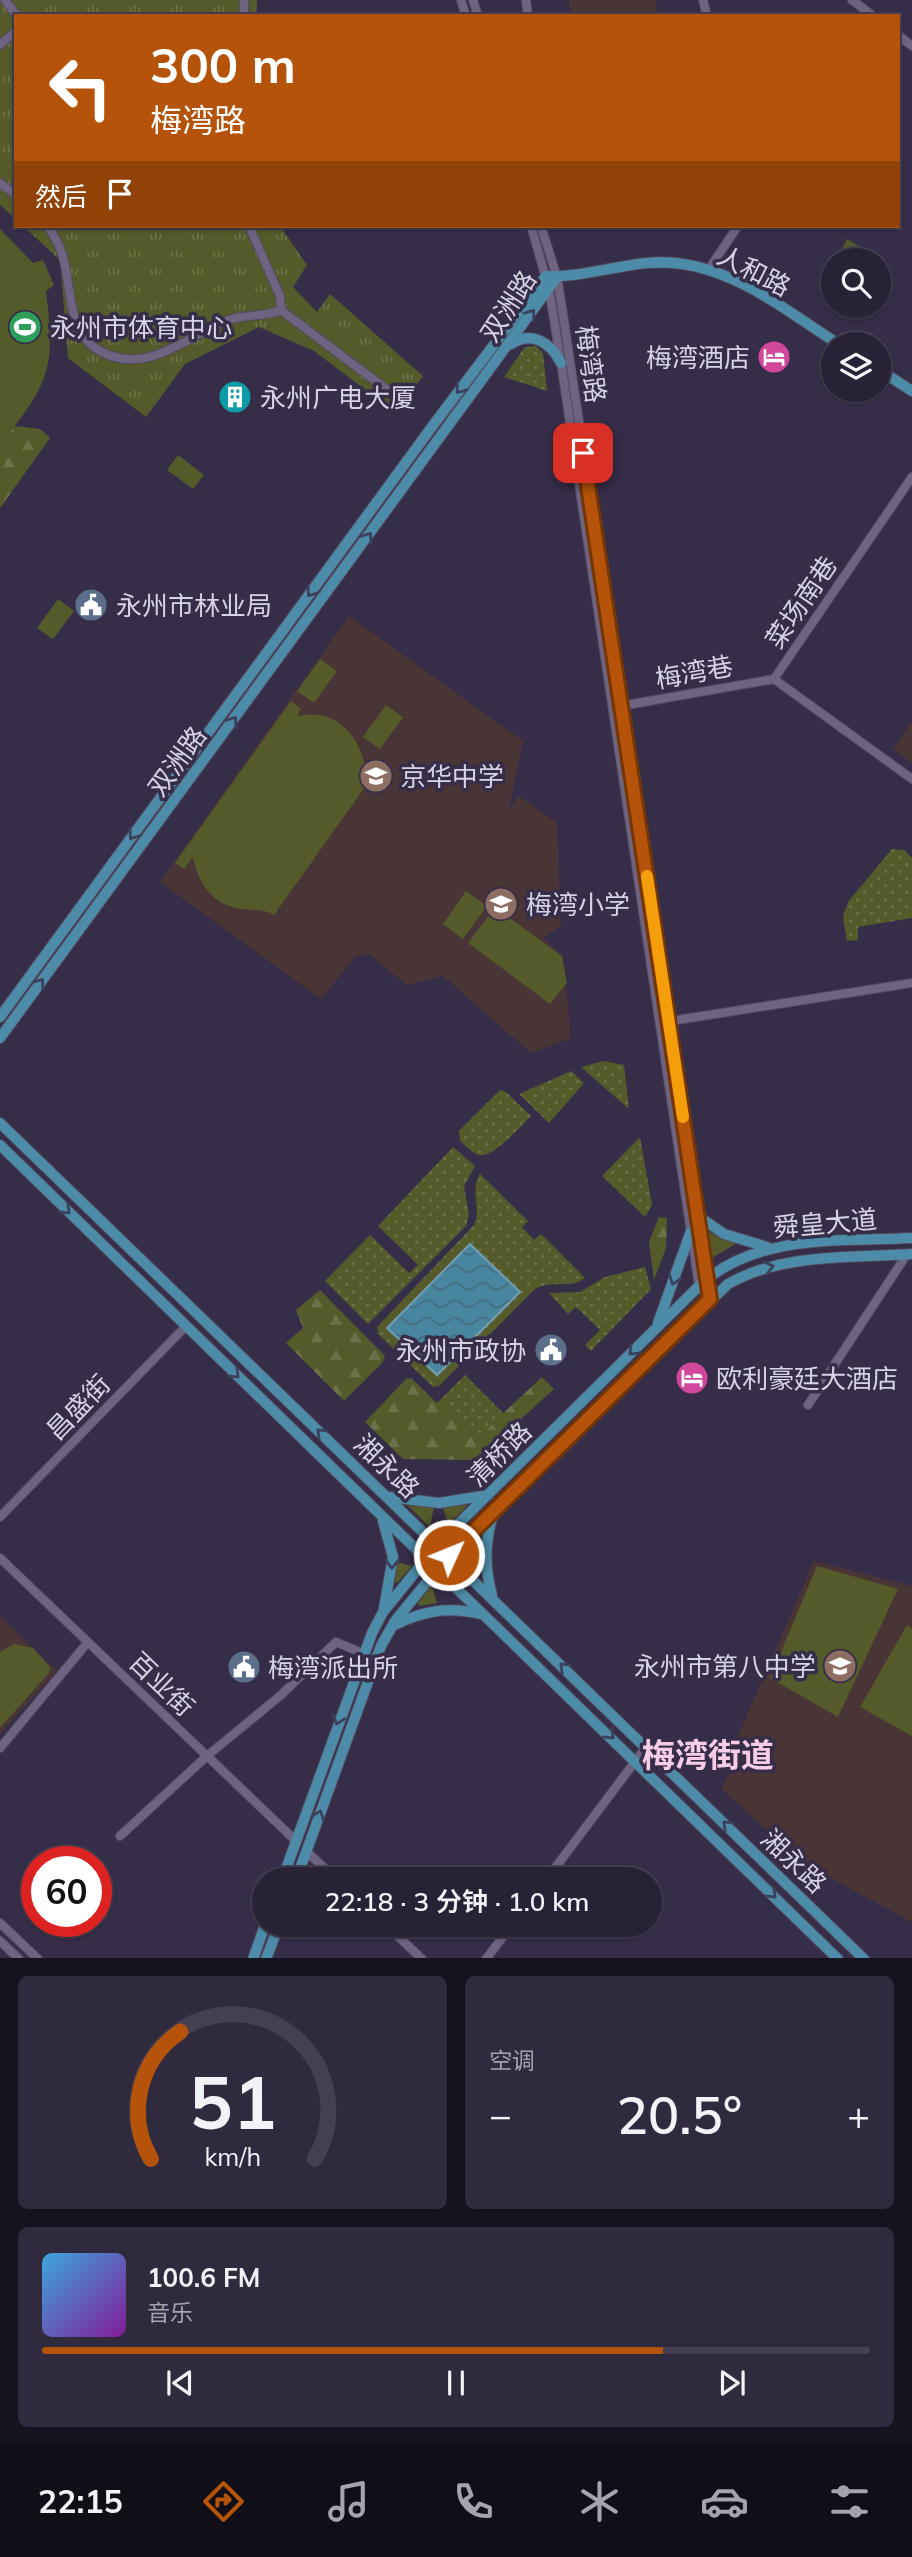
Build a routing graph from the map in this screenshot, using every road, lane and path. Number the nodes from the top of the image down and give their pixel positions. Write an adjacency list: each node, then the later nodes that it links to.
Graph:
1 (852, 0): 2 (street)
2 (870, 14)
3 (14, 33): 4 (street)
4 (0, 45)
5 (48, 228): 13 (street)
6 (251, 228): 13 (street)
7 (532, 228): 11 (street, 梅湾路)
8 (541, 228): 11 (street, 梅湾路)
9 (737, 228): 10 (street)
10 (709, 269): 11 (main road, 人和路); 14 (main road, 人和路)
11 (551, 276): 12 (main road, 双洲路); 17 (main road, 双洲路); 24 (street, 梅湾路)
12 (549, 289): 15 (main road, 双洲路, one-way to 12); 16 (street, 梅湾路)
13 (281, 310): 21 (street)
14 (821, 333)
15 (508, 346): 16 (main road); 18 (main road, 双洲路)
16 (561, 363): 37 (street, 梅湾路)
17 (475, 369): 18 (main road); 27 (main road, 双洲路, one-way to 27)
18 (485, 377): 28 (main road, 双洲路, one-way to 18)
19 (891, 377): 20 (main road)
20 (912, 391)
21 (394, 395)
22 (912, 477): 23 (street, 菜场南巷)
23 (774, 679): 24 (street, 梅湾巷); 25 (street, 菜场南巷)
24 (621, 706): 37 (street, 梅湾路)
25 (912, 779)
26 (912, 983): 30 (street)
27 (12, 1000): 28 (main road); 29 (main road, 双洲路)
28 (22, 1008): 31 (main road, 双洲路)
29 (0, 1017)
30 (677, 1020)
31 (0, 1038)
32 (0, 1115): 33 (main road)
33 (3, 1126): 35 (main road, 湘永路)
34 (0, 1145): 36 (main road, 湘永路)
35 (48, 1169): 36 (main road); 47 (main road, 湘永路, one-way to 35)
36 (37, 1181): 43 (main road, 湘永路, one-way to 43)
37 (694, 1224): 39 (main road); 41 (street, 梅湾路); 44 (main road, one-way to 44)
38 (912, 1238): 39 (main road, 舜皇大道)
39 (767, 1248): 41 (main road, 舜皇大道)
40 (909, 1254): 42 (main road, 舜皇大道, one-way to 40); 45 (street)
41 (703, 1282): 42 (street, 梅湾路); 44 (main road, 清桥路)
42 (710, 1299): 48 (main road, 清桥路)
43 (186, 1326): 49 (main road, 湘永路, one-way to 49); 50 (street, 昌盛街)
44 (656, 1328): 46 (main road, 清桥路, one-way to 46)
45 (808, 1405)
46 (487, 1496): 47 (main road); 48 (main road); 51 (main road, 清桥路)
47 (388, 1497): 51 (main road, 湘永路)
48 (495, 1510): 52 (main road, 清桥路); 56 (main road)
49 (382, 1516): 54 (main road, 湘永路); 57 (main road, one-way to 57)
50 (0, 1517)
51 (438, 1545): 52 (main road, 湘永路); 54 (main road, 清桥路)
52 (449, 1555): 55 (main road, 清桥路); 56 (main road, 湘永路)
53 (0, 1558): 60 (street, 百业街)
54 (425, 1558): 55 (main road, 湘永路); 57 (main road, 清桥路)
55 (436, 1569): 58 (main road, 湘永路); 59 (main road, 清桥路)
56 (494, 1598): 62 (main road, 湘永路, one-way to 56)
57 (383, 1612): 59 (main road); 61 (main road, 清桥路)
58 (484, 1615): 59 (main road); 65 (main road, 湘永路, one-way to 65)
59 (393, 1623): 68 (main road, 清桥路, one-way to 59)
60 (88, 1642): 63 (street); 64 (street, 百业街)
61 (362, 1653): 64 (street); 67 (main road, 清桥路, one-way to 67)
62 (646, 1747): 65 (street); 86 (main road, 湘永路, one-way to 62)
63 (0, 1748)
64 (207, 1756): 66 (street); 67 (street, 百业街)
65 (636, 1760): 72 (street); 85 (main road, 湘永路, one-way to 85)
66 (120, 1836)
67 (296, 1841): 69 (main road, 清桥路)
68 (306, 1851): 70 (main road, 清桥路); 71 (street)
69 (287, 1867)
70 (300, 1867)
71 (323, 1867)
72 (556, 1867)
73 (0, 1923): 80 (street)
74 (261, 1937): 81 (main road)
75 (274, 1937): 82 (main road)
76 (399, 1937): 83 (street)
77 (503, 1937): 84 (street)
78 (0, 1941): 79 (street)
79 (19, 1958)
80 (38, 1958)
81 (253, 1958)
82 (266, 1958)
83 (422, 1958)
84 (486, 1958)
85 (838, 1958)
86 (864, 1958)

